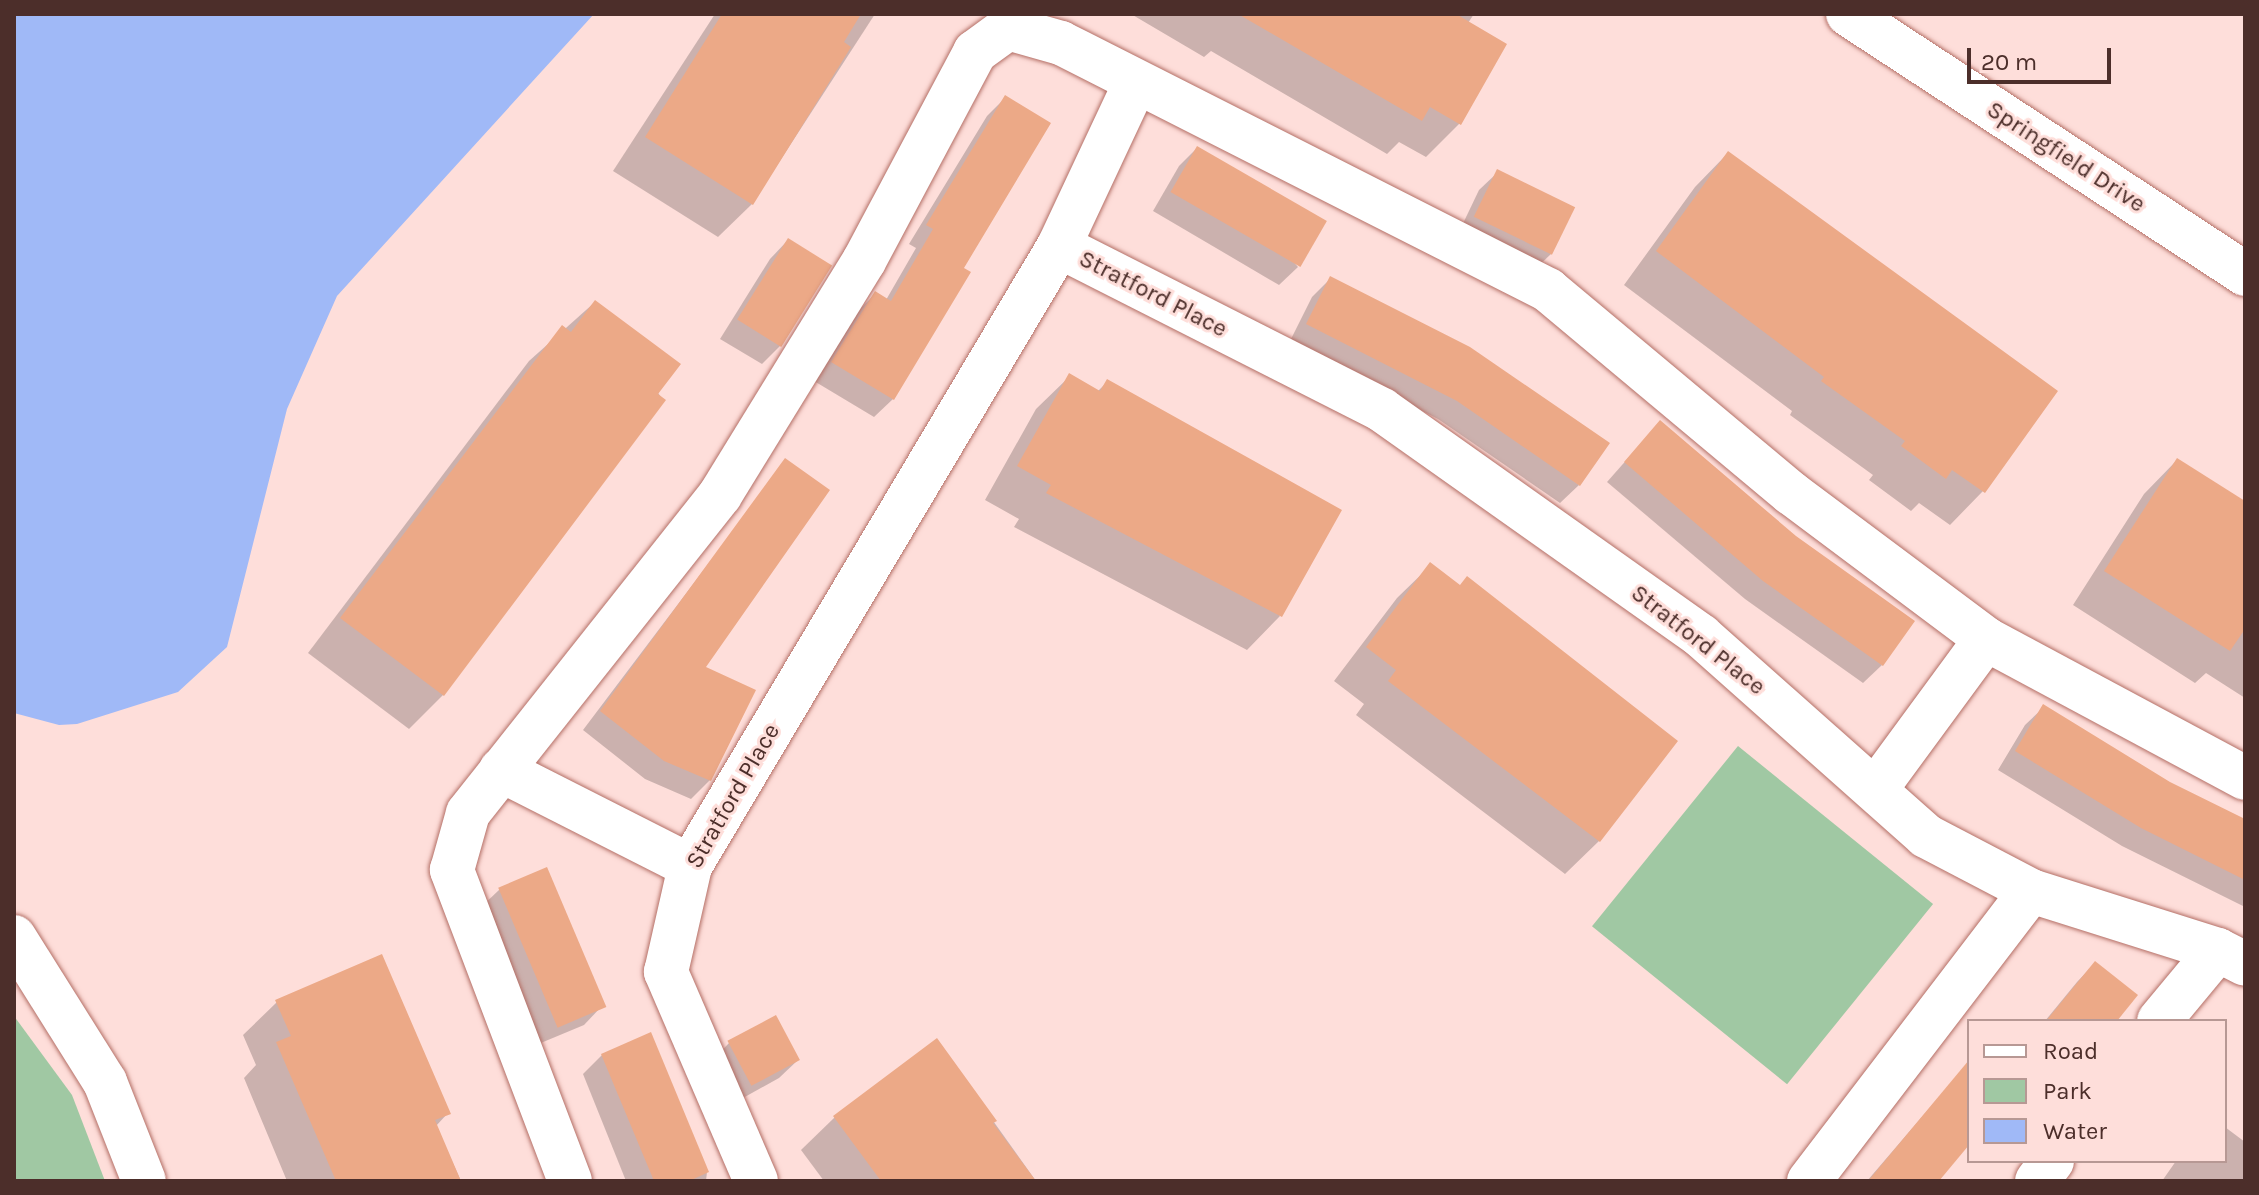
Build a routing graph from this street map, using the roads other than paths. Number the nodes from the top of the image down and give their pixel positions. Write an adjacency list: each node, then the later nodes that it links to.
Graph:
1 (1867, 19): 4 (street, Springfield Drive)
2 (1135, 84): 3 (street); 5 (street); 6 (street)
3 (1059, 246): 8 (street, Stratford Place); 9 (street, Stratford Place)
4 (2245, 274)
5 (1986, 639): 7 (street); 8 (street)
6 (501, 770): 9 (street); 16 (street)
7 (2245, 778)
8 (1875, 790): 10 (street, Stratford Place)
9 (690, 866): 17 (street, Stratford Place)
10 (2031, 891): 12 (street, Stratford Place); 18 (street)
11 (14, 937): 15 (street)
12 (2232, 957): 13 (street)
13 (2161, 1019)
14 (2050, 1163): 19 (street)
15 (144, 1181)
16 (570, 1181)
17 (756, 1181)
18 (1809, 1181)
19 (2037, 1181)

